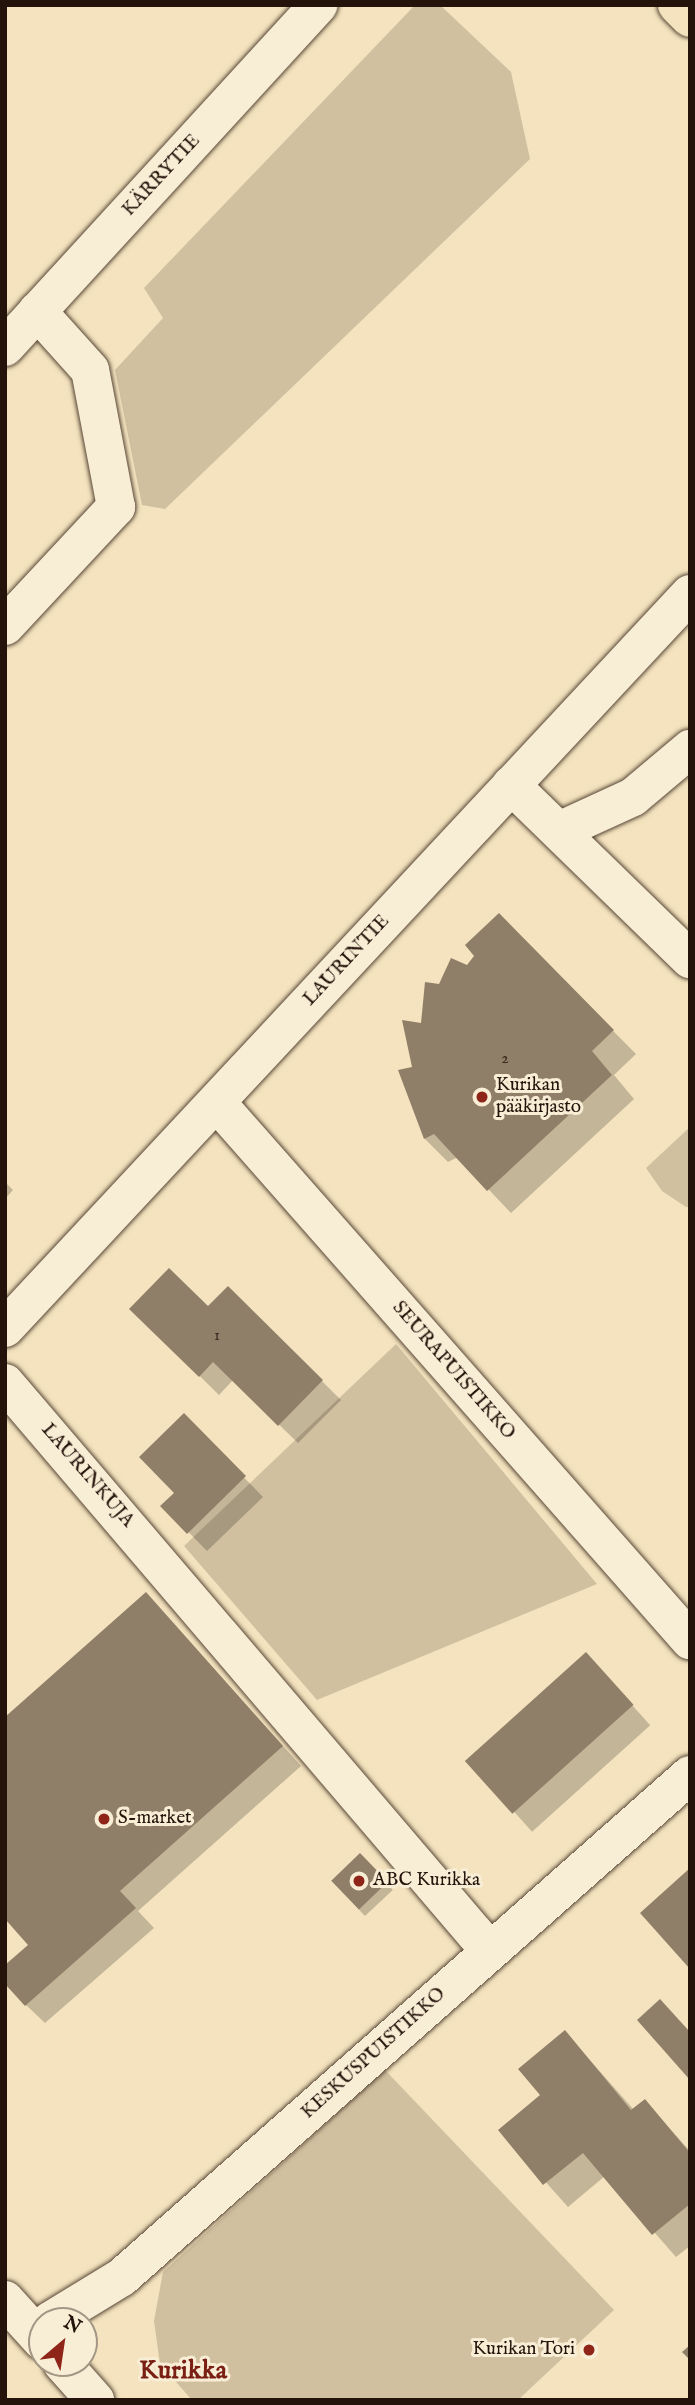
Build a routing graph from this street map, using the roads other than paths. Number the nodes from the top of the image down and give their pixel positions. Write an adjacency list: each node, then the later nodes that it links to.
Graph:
1 (318, 5): 4 (street, KÄRRYTIE)
2 (677, 5): 3 (main road)
3 (690, 18)
4 (37, 311): 5 (street, KÄRRYTIE); 7 (street)
5 (5, 347)
6 (690, 594): 9 (street, LAURINTIE)
7 (5, 626)
8 (690, 749): 10 (street)
9 (511, 785): 10 (street); 12 (street, LAURINTIE)
10 (561, 830): 11 (street)
11 (690, 959)
12 (217, 1102): 13 (street, LAURINTIE); 15 (street, SEURAPUISTIKKO)
13 (5, 1328)
14 (5, 1382): 17 (street, LAURINKUJA)
15 (690, 1640)
16 (690, 1775): 17 (street, KESKUSPUISTIKKO)
17 (490, 1951): 19 (street, KESKUSPUISTIKKO)
18 (5, 2300): 20 (street)
19 (75, 2307)
20 (28, 2326)
21 (74, 2377): 22 (street)
22 (95, 2400)

